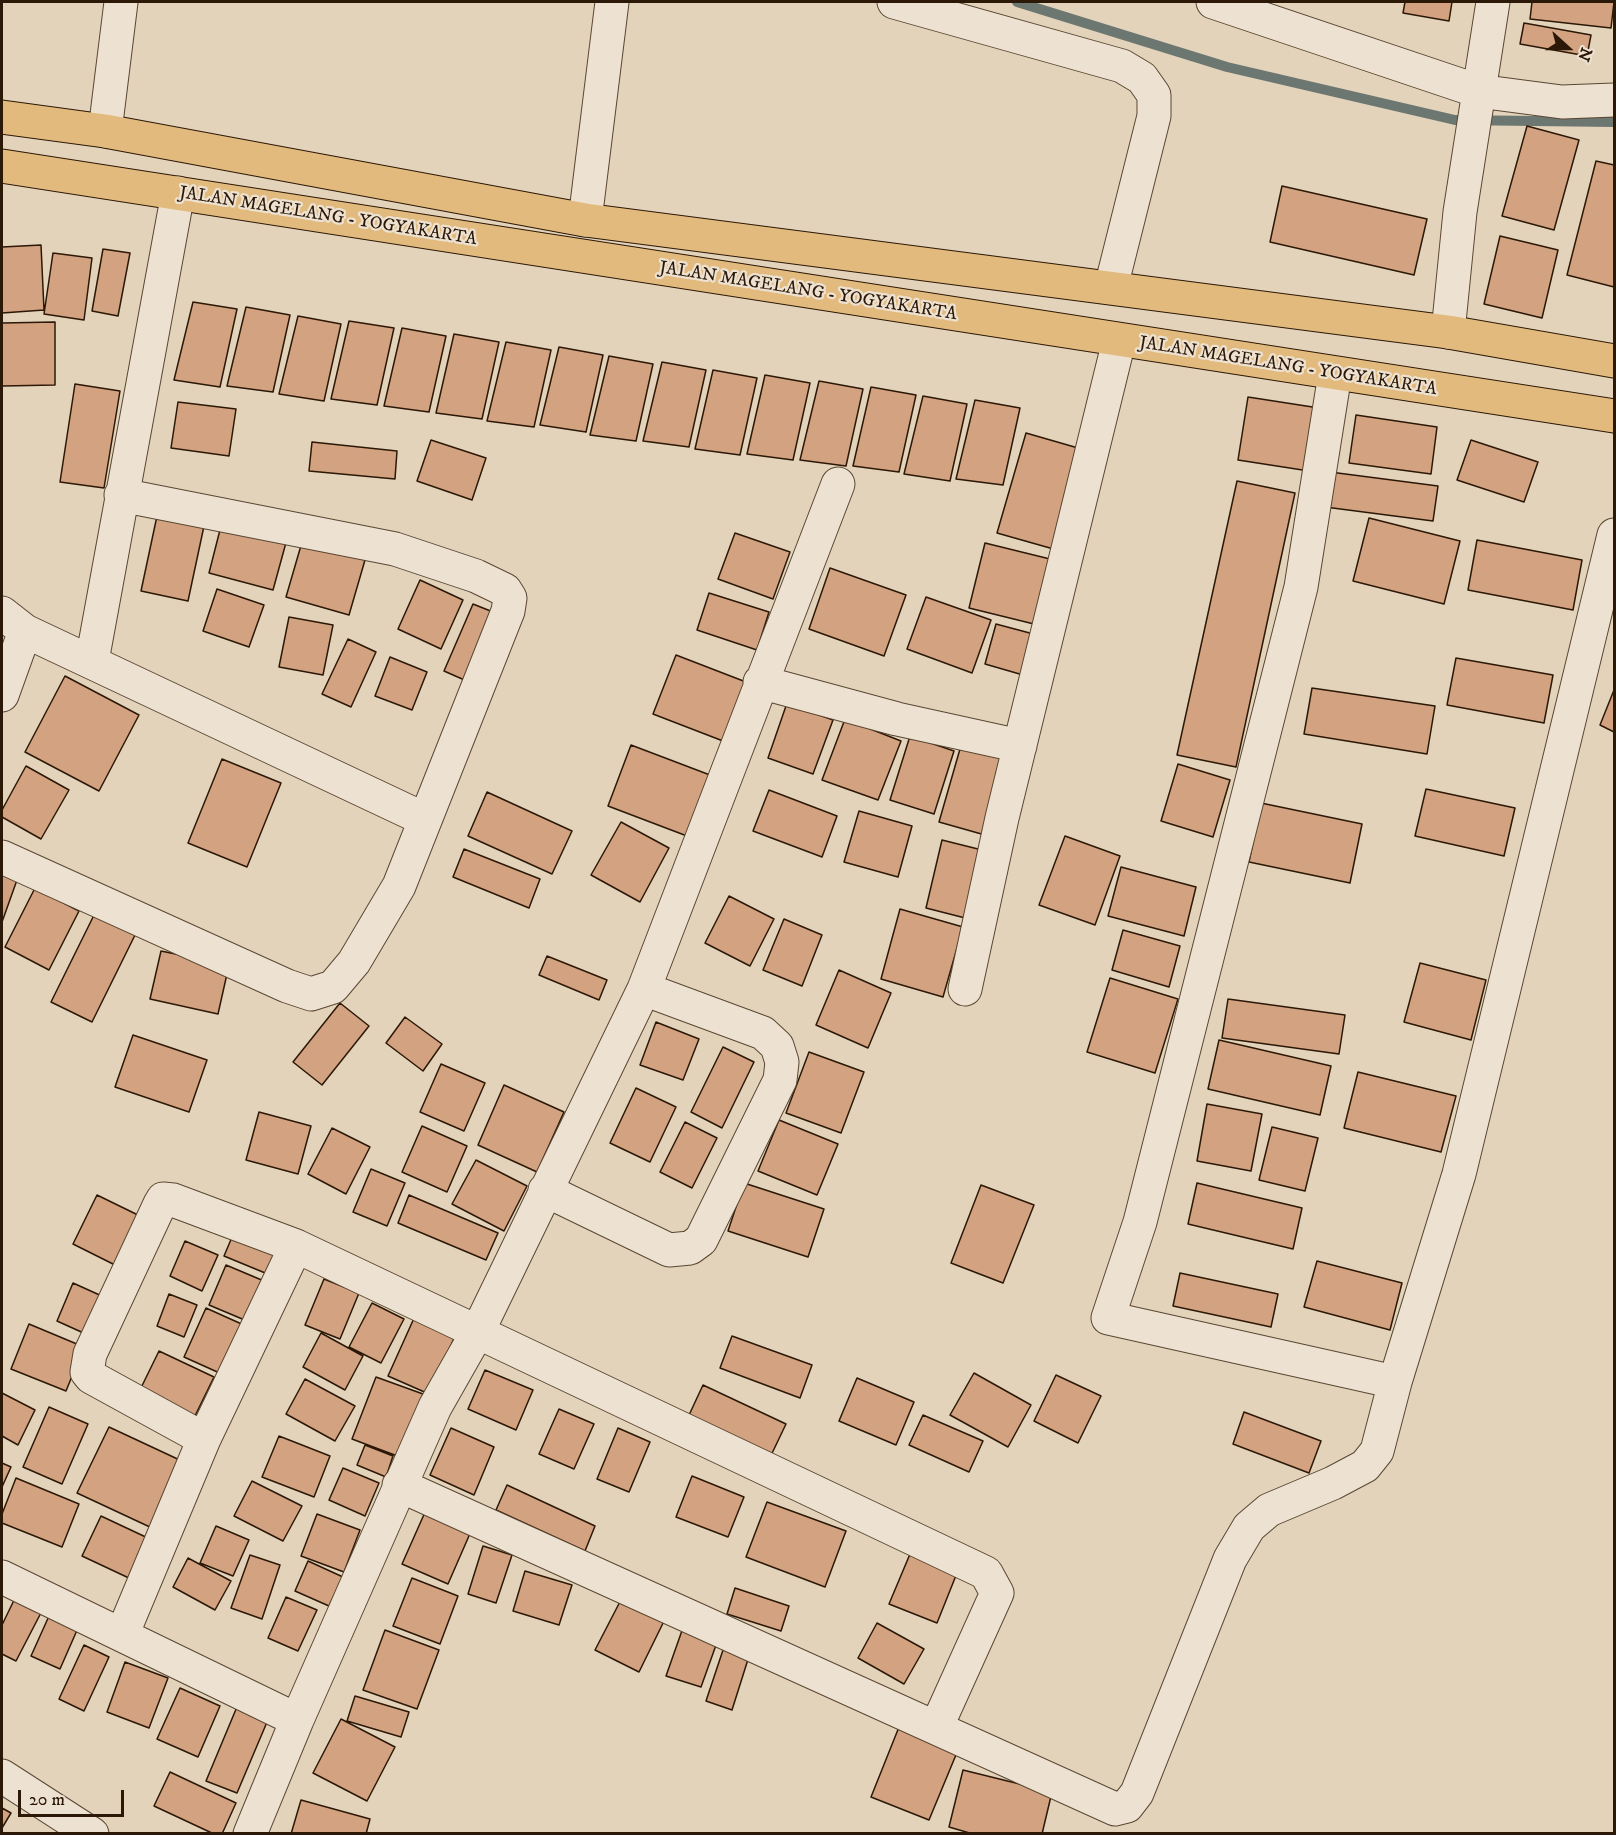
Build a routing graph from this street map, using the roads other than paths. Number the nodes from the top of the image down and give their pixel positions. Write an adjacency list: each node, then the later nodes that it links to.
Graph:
1 (121, 2): 9 (street)
2 (612, 2): 12 (street)
3 (894, 2): 13 (street)
4 (1213, 2): 6 (street)
5 (1492, 2): 6 (street)
6 (1477, 98): 7 (street); 14 (street)
7 (1614, 100)
8 (2, 117): 9 (highway)
9 (105, 131): 12 (highway)
10 (2, 166): 11 (highway, JALAN MAGELANG - YOGYAKARTA)
11 (178, 193): 15 (highway, JALAN MAGELANG - YOGYAKARTA); 20 (street)
12 (585, 220): 13 (highway)
13 (1111, 287): 14 (highway)
14 (1448, 332): 16 (highway)
15 (1119, 341): 17 (highway, JALAN MAGELANG - YOGYAKARTA); 26 (street)
16 (1614, 361)
17 (1335, 374): 18 (highway, JALAN MAGELANG - YOGYAKARTA); 34 (street)
18 (1614, 416)
19 (838, 484): 24 (street)
20 (121, 495): 23 (street); 27 (street)
21 (1614, 535): 34 (street)
22 (14, 622): 23 (street); 25 (street)
23 (92, 662): 27 (street)
24 (760, 682): 26 (street); 30 (street)
25 (2, 694)
26 (1020, 747): 29 (street)
27 (424, 819): 28 (street)
28 (2, 857)
29 (965, 988)
30 (644, 989): 31 (street); 31 (street)
31 (545, 1190): 33 (street)
32 (296, 1246): 33 (street); 35 (street); 35 (street)
33 (477, 1333): 36 (street); 40 (street)
34 (1395, 1382): 40 (street)
35 (204, 1438): 38 (street)
36 (399, 1485): 39 (street); 40 (street)
37 (2, 1577): 38 (street)
38 (122, 1635): 39 (street)
39 (297, 1720): 43 (street)
40 (936, 1728)
41 (2, 1776): 42 (street)
42 (92, 1833)
43 (250, 1833)

